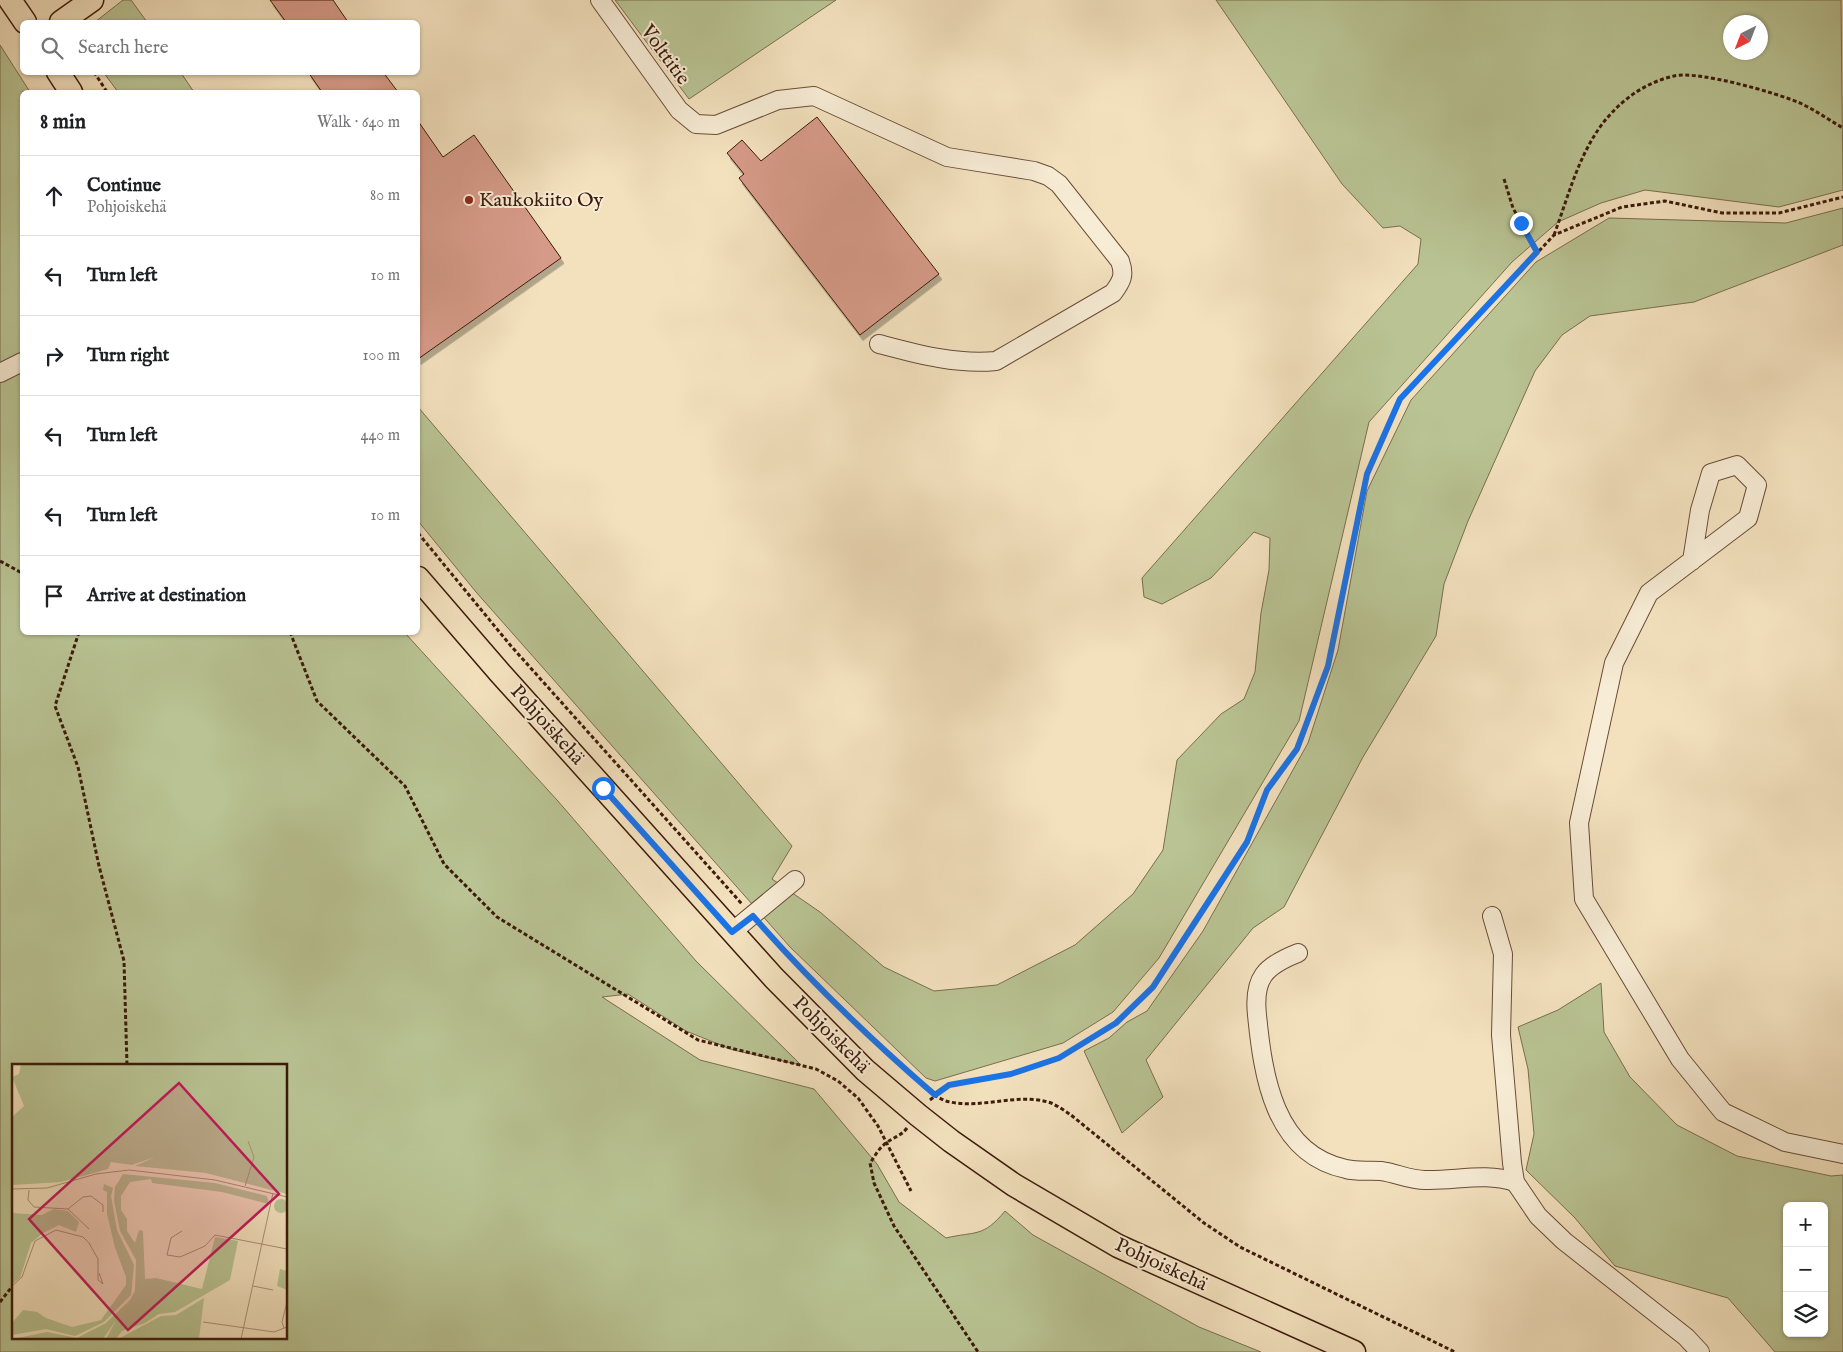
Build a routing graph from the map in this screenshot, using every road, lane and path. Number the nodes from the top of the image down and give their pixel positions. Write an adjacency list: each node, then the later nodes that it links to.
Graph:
1 (10, 0): 4 (main road)
2 (92, 0): 5 (main road)
3 (600, 0): 15 (street, Volttitie)
4 (24, 20)
5 (64, 20)
6 (60, 75): 8 (main road)
7 (96, 75): 9 (path)
8 (70, 90)
9 (106, 90)
10 (1843, 128): 13 (path)
11 (1504, 179): 14 (path)
12 (1843, 197): 13 (path)
13 (1554, 236): 14 (path)
14 (1537, 252): 31 (path)
15 (879, 344)
16 (20, 363): 17 (street)
17 (0, 373)
18 (420, 535): 26 (path)
19 (1692, 561): 19 (street); 33 (street)
20 (0, 562): 21 (path)
21 (20, 572)
22 (420, 580): 28 (main road, Pohjoiskehä)
23 (78, 635): 30 (path)
24 (291, 635): 32 (path)
25 (795, 880): 26 (street)
26 (753, 916): 28 (street); 31 (path)
27 (1492, 916): 34 (street)
28 (732, 932): 39 (main road, Pohjoiskehä)
29 (1298, 953): 34 (street)
30 (127, 1064)
31 (935, 1095): 40 (path)
32 (887, 1142): 35 (path); 38 (path)
33 (1843, 1154)
34 (1515, 1182): 41 (street)
35 (911, 1191)
36 (12, 1287): 37 (path)
37 (0, 1302)
38 (978, 1352)
39 (1354, 1352)
40 (1455, 1352)
41 (1700, 1352)

